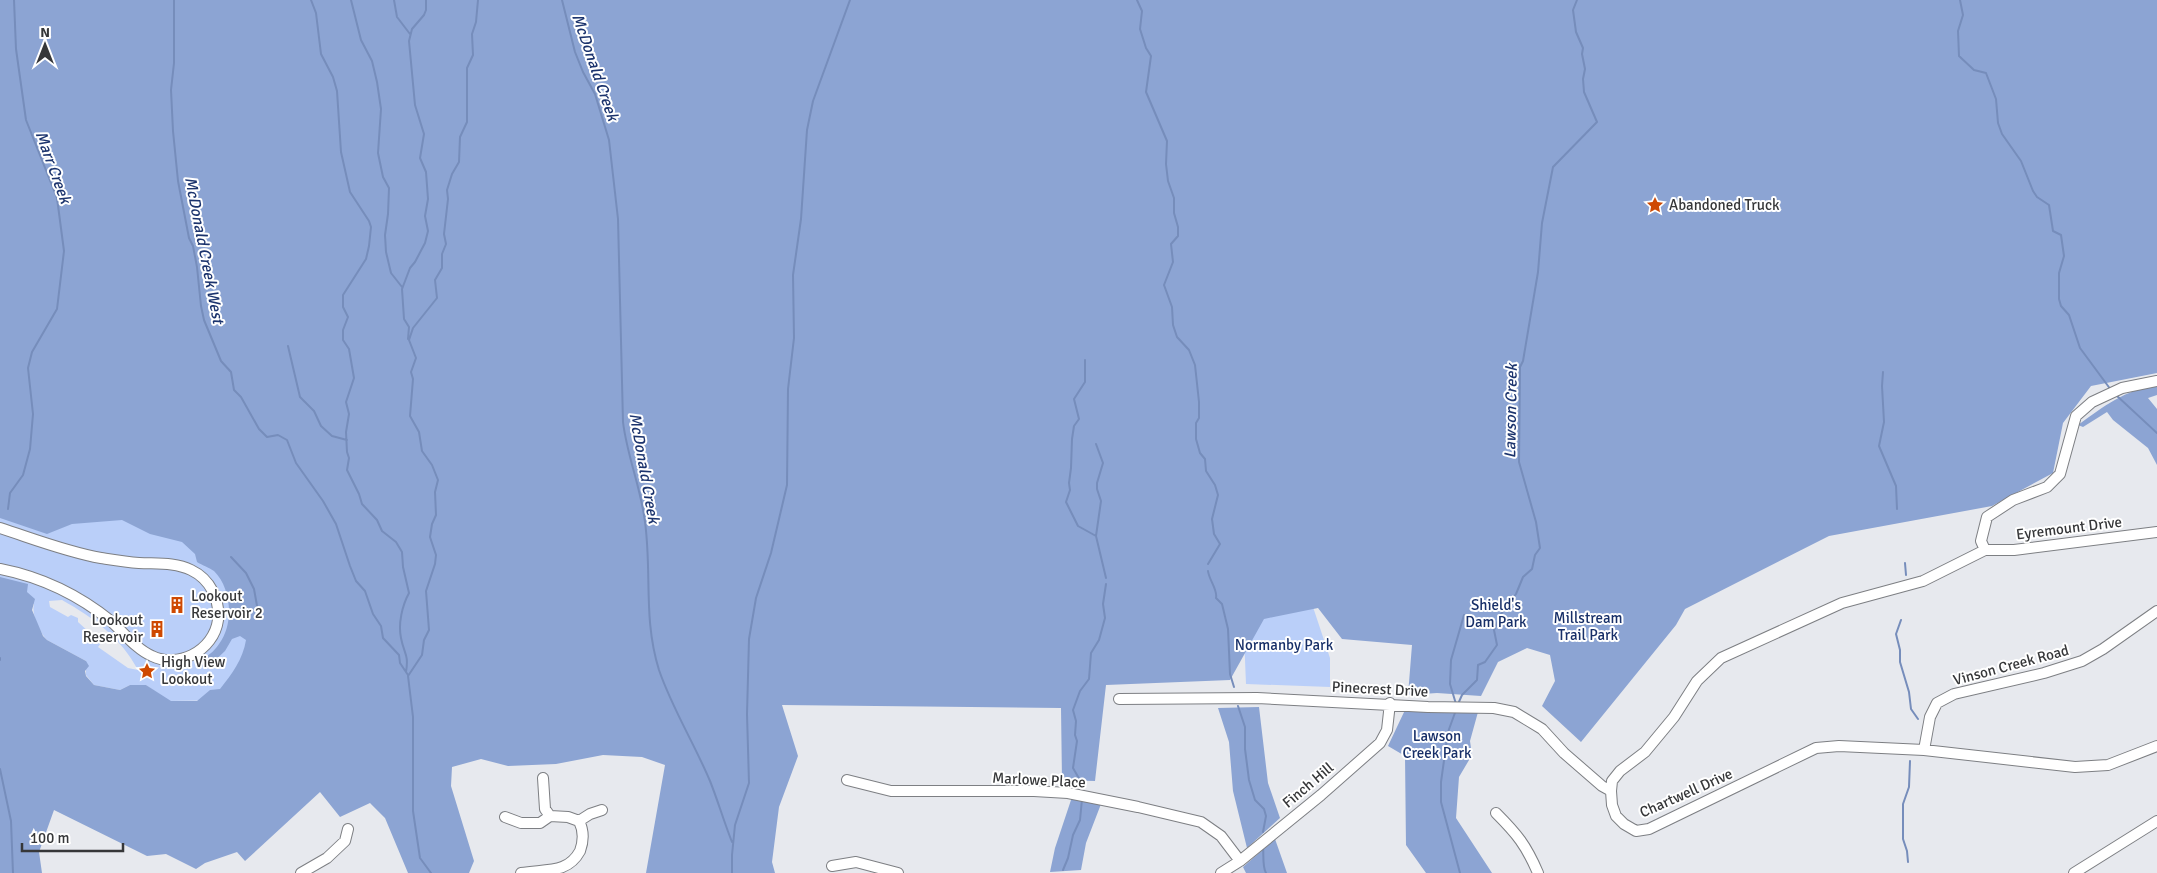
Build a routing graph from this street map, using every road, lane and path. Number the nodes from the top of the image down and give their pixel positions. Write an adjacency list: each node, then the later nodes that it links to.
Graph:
1 (2157, 381): 4 (street)
2 (0, 528): 5 (street)
3 (2157, 532): 4 (street, Eyremount Drive)
4 (1985, 550): 13 (street)
5 (0, 570)
6 (2157, 610): 10 (street, Vinson Creek Road)
7 (1119, 699): 8 (street, Pinecrest Drive)
8 (1390, 704): 13 (street, Pinecrest Drive); 21 (street, Finch Hill)
9 (2157, 746): 10 (street, Chartwell Drive)
10 (1924, 750): 13 (street, Chartwell Drive)
11 (543, 778): 16 (street)
12 (847, 780): 21 (street, Marlowe Place)
13 (1611, 791)
14 (602, 810): 18 (street)
15 (1496, 813): 27 (street)
16 (550, 816): 17 (street); 18 (street)
17 (505, 817)
18 (579, 821): 24 (street)
19 (2157, 821): 28 (street)
20 (348, 829): 23 (street)
21 (1240, 861): 26 (street, Finch Hill)
22 (832, 866): 25 (street)
23 (301, 873)
24 (521, 873)
25 (898, 873)
26 (1221, 873)
27 (1538, 873)
28 (2074, 873)

